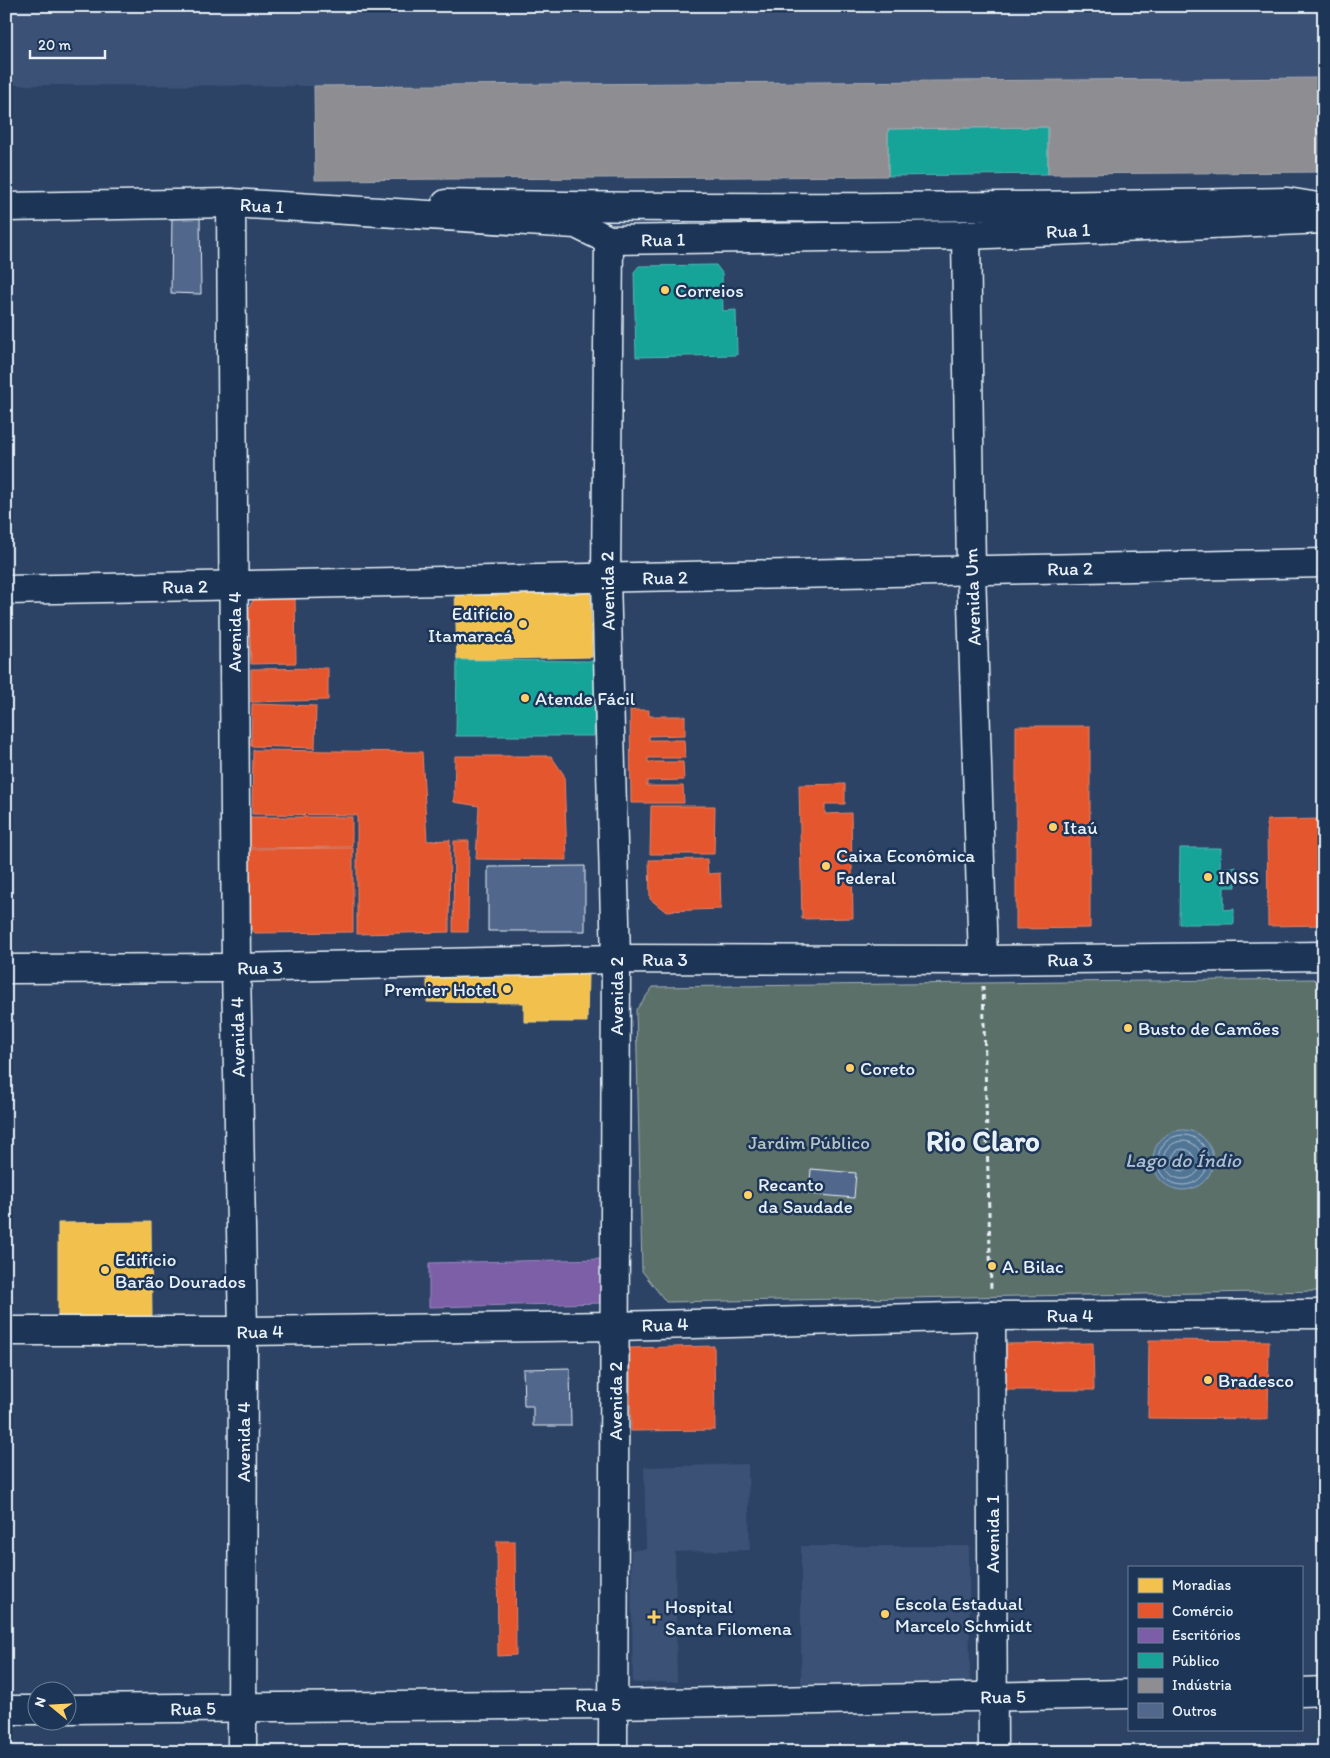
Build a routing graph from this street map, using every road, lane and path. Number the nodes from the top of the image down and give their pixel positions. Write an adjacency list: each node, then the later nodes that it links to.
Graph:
1 (231, 203): 2 (street, Rua 1); 3 (street, Rua 1); 10 (street, Avenida 4)
2 (6, 207)
3 (318, 208): 4 (street); 6 (street, Rua 1)
4 (1321, 219): 5 (street, Rua 1)
5 (966, 235): 6 (street, Rua 1); 8 (street, Avenida Um)
6 (609, 240): 9 (street, Avenida 2)
7 (1324, 563): 8 (street, Rua 2)
8 (971, 570): 9 (street, Rua 2); 14 (street, Avenida Um)
9 (606, 578): 10 (street, Rua 2); 13 (street, Avenida 2)
10 (234, 585): 11 (street, Rua 2); 15 (street, Avenida 4)
11 (6, 590)
12 (1324, 956): 14 (street, Rua 3)
13 (616, 959): 14 (street, Rua 3); 15 (street, Rua 3); 19 (street, Avenida 2)
14 (983, 960): 18 (path)
15 (236, 968): 16 (street, Rua 3); 21 (street, Avenida 4)
16 (6, 969)
17 (1324, 1314): 18 (street, Rua 4)
18 (991, 1316): 19 (street, Rua 4); 25 (street, Avenida 1)
19 (616, 1326): 21 (street, Rua 4); 26 (street, Avenida 2)
20 (6, 1331): 21 (street, Rua 4)
21 (243, 1331): 27 (street, Avenida 4)
22 (1324, 1691): 23 (street)
23 (1302, 1692)
24 (1128, 1694): 25 (street, Rua 5)
25 (993, 1696): 26 (street, Rua 5); 33 (street, Avenida 1)
26 (612, 1704): 27 (street, Rua 5); 32 (street, Avenida 2)
27 (241, 1707): 28 (street, Rua 5); 31 (street, Avenida 4)
28 (78, 1709)
29 (6, 1710): 30 (street)
30 (28, 1710)
31 (242, 1752)
32 (613, 1752)
33 (993, 1752)

